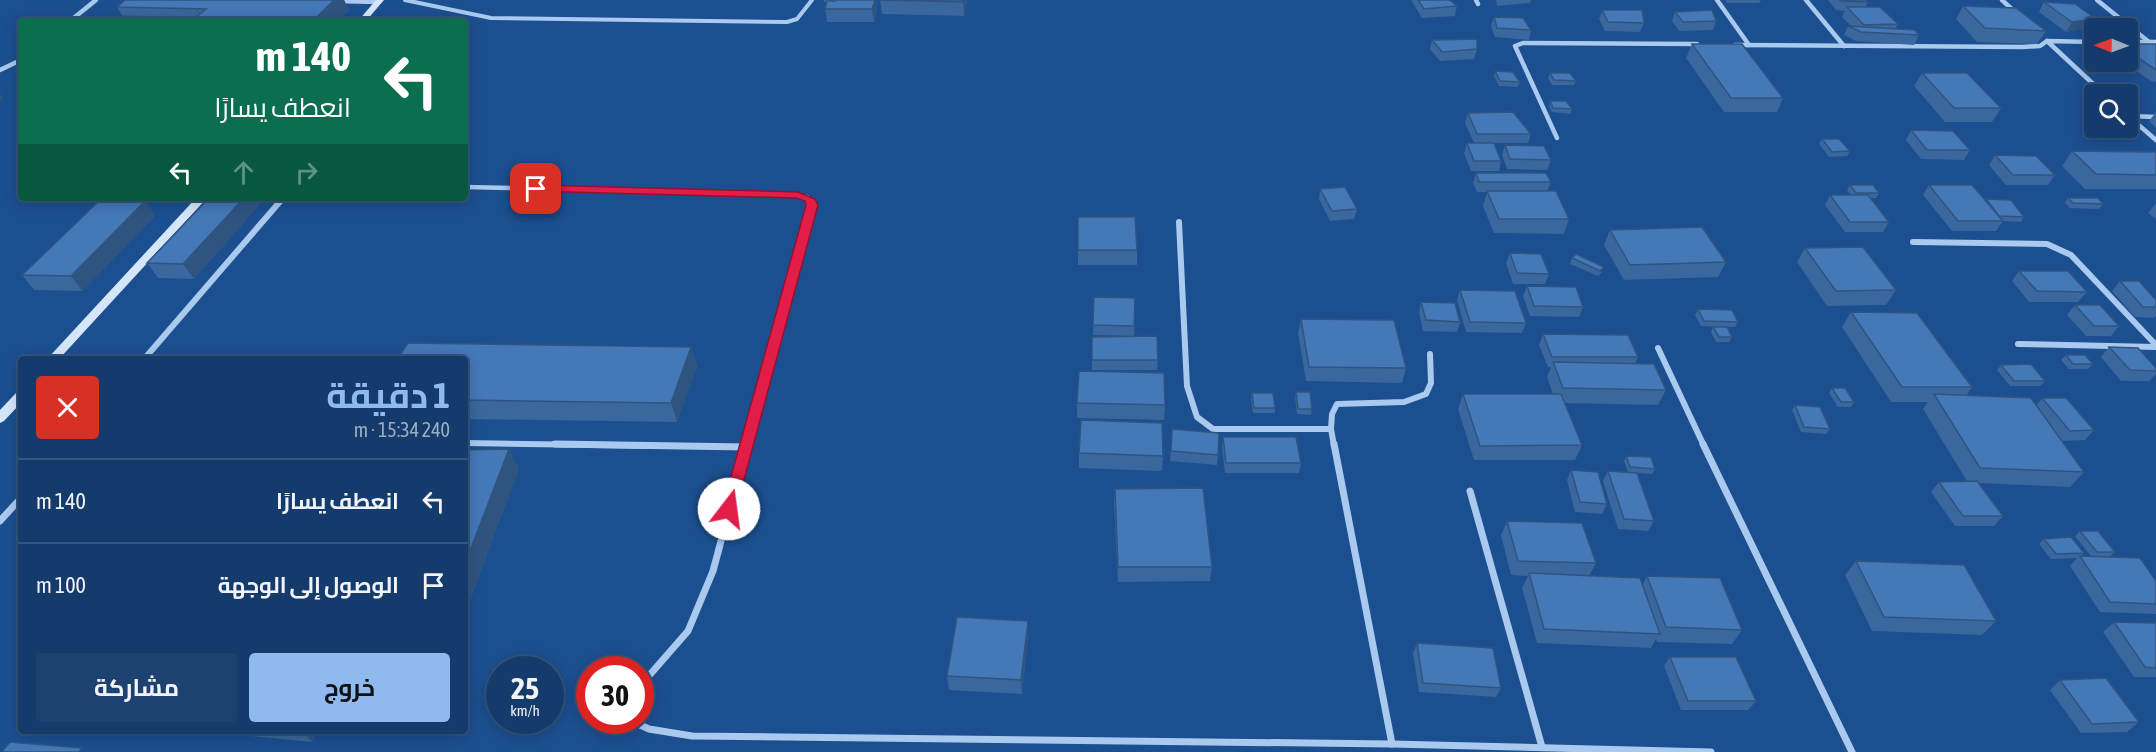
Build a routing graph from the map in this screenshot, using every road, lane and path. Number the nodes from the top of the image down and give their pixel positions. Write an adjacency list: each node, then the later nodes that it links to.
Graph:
1 (96, 0): 11 (street)
2 (405, 0): 3 (lane)
3 (812, 0)
4 (1717, 0): 21 (street)
5 (1806, 0): 22 (street)
6 (2002, 0): 10 (street)
7 (2097, 0): 17 (street)
8 (330, 1): 9 (street)
9 (379, 1): 12 (main road)
10 (2017, 14)
11 (74, 18)
12 (365, 18)
13 (2040, 34): 14 (street)
14 (2047, 41): 15 (street); 22 (street); 25 (street)
15 (2084, 42)
16 (2138, 42): 17 (street)
17 (2150, 42): 18 (street)
18 (2156, 42)
19 (1704, 45): 29 (street)
20 (1726, 45): 21 (street)
21 (1749, 45): 22 (street)
22 (1844, 46)
23 (18, 61): 24 (street)
24 (0, 70)
25 (2093, 84)
26 (2138, 116): 27 (street)
27 (2156, 117)
28 (2138, 125): 30 (street)
29 (1557, 138)
30 (2156, 140)
31 (468, 187): 46 (street)
32 (199, 201): 40 (main road)
33 (280, 201): 41 (street)
34 (1179, 222): 44 (street)
35 (1913, 242): 37 (street)
36 (2018, 344): 37 (street)
37 (2156, 346)
38 (1659, 348): 57 (street)
39 (1430, 354): 44 (street)
40 (56, 356)
41 (147, 356)
42 (18, 398): 43 (main road)
43 (0, 418)
44 (1331, 429): 52 (street)
45 (468, 443): 46 (street)
46 (746, 447): 50 (street)
47 (1470, 491): 53 (street)
48 (18, 501): 49 (street)
49 (0, 521)
50 (654, 670)
51 (654, 730): 52 (street)
52 (1392, 744): 54 (street)
53 (1542, 747): 54 (street); 55 (street)
54 (1469, 749)
55 (1632, 751): 56 (street)
56 (1711, 752)
57 (1852, 752)

